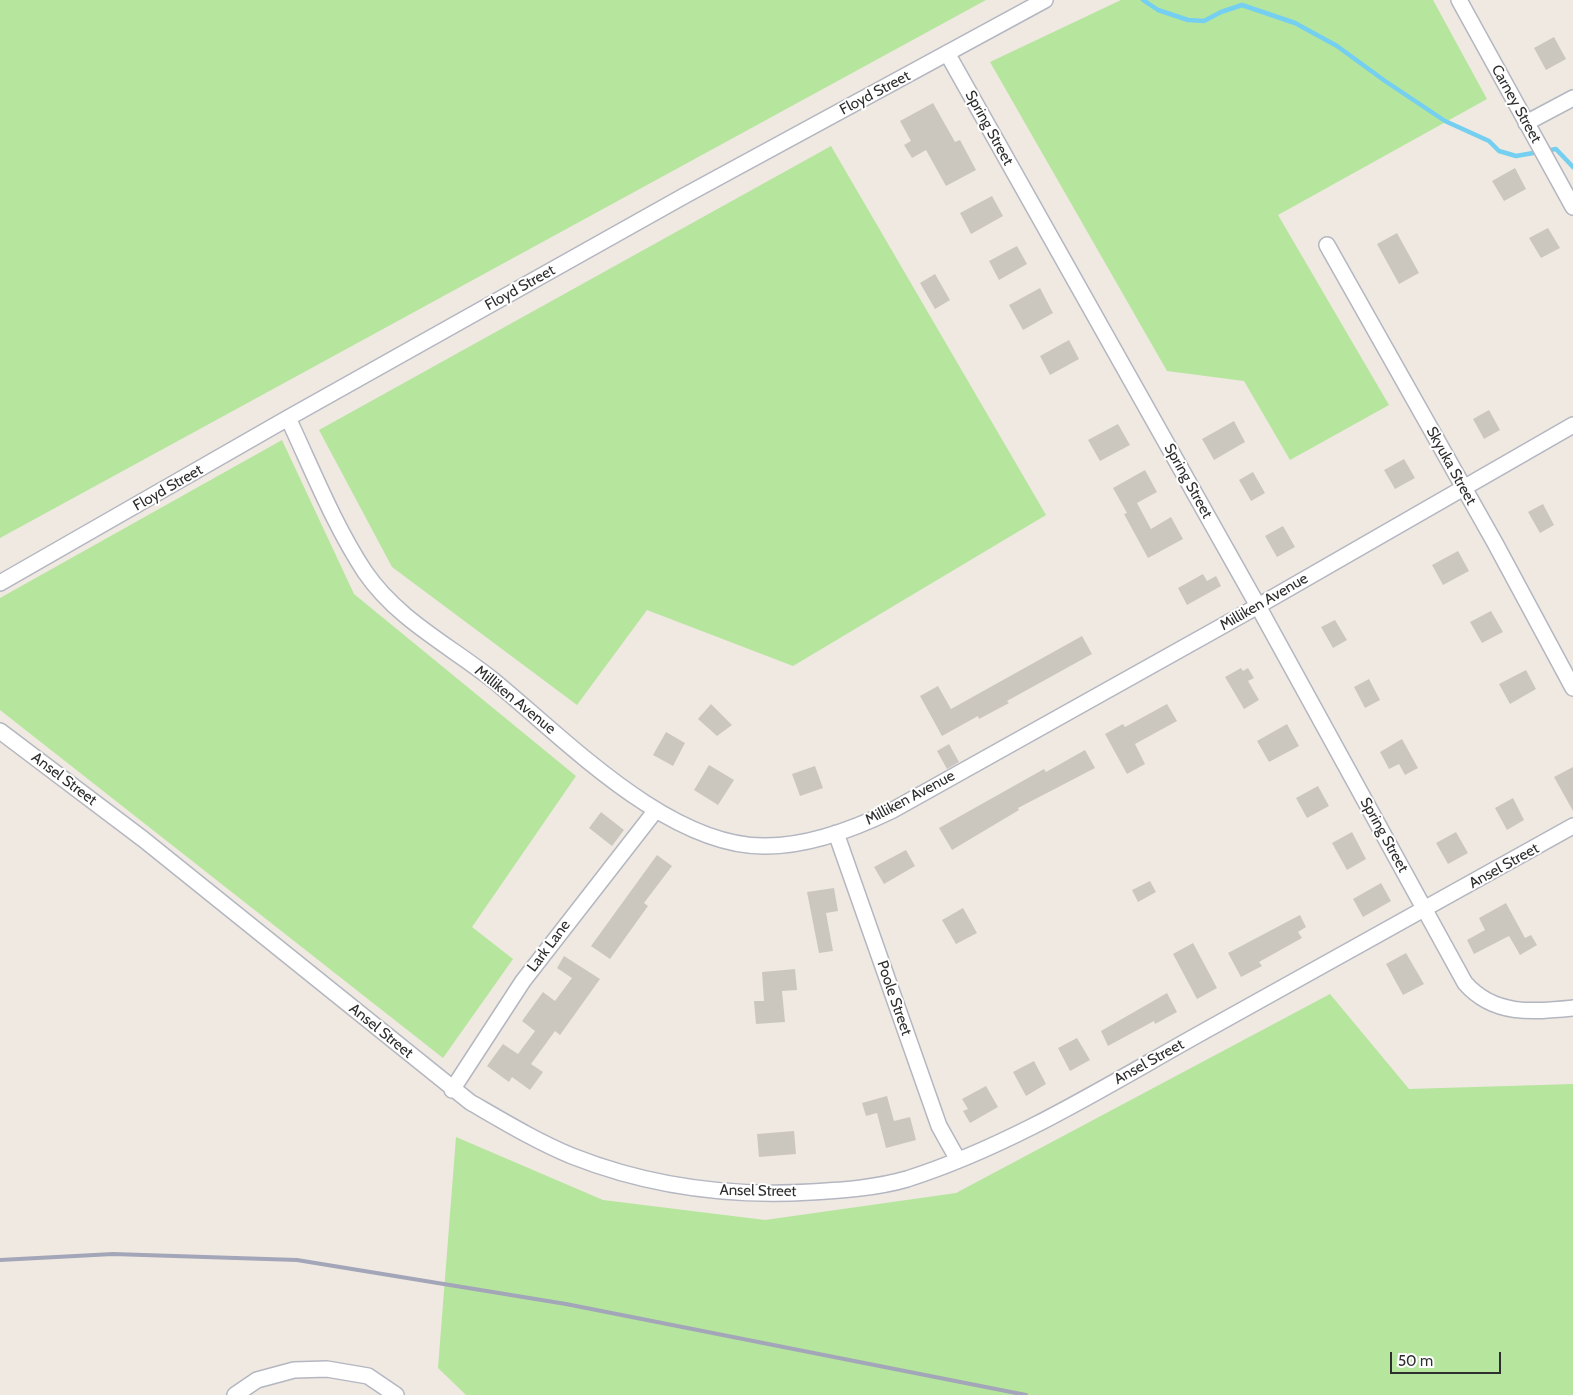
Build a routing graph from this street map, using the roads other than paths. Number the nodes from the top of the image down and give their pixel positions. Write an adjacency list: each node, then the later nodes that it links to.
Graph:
1 (1045, 0): 3 (street, Floyd Street)
2 (1459, 0): 5 (street, Carney Street)
3 (947, 53): 8 (street, Floyd Street); 12 (street, Spring Street)
4 (1573, 98): 5 (street)
5 (1526, 123): 6 (street, Carney Street)
6 (1573, 207)
7 (1327, 245): 10 (street, Skyuka Street)
8 (288, 418): 11 (street, Floyd Street); 15 (street, Milliken Avenue)
9 (1573, 425): 10 (street, Milliken Avenue)
10 (1463, 487): 12 (street, Milliken Avenue); 13 (street, Skyuka Street)
11 (0, 583)
12 (1258, 606): 17 (street, Milliken Avenue); 18 (street, Spring Street)
13 (1573, 688)
14 (0, 731): 20 (street, Ansel Street)
15 (656, 810): 17 (street, Milliken Avenue); 20 (street, Lark Lane)
16 (1573, 826): 18 (street, Ansel Street)
17 (836, 833): 21 (street, Poole Street)
18 (1425, 910): 19 (street, Spring Street); 21 (street, Ansel Street)
19 (1573, 1008)
20 (452, 1090): 21 (street, Ansel Street)
21 (958, 1160)
22 (235, 1395): 23 (street)
23 (396, 1395)

